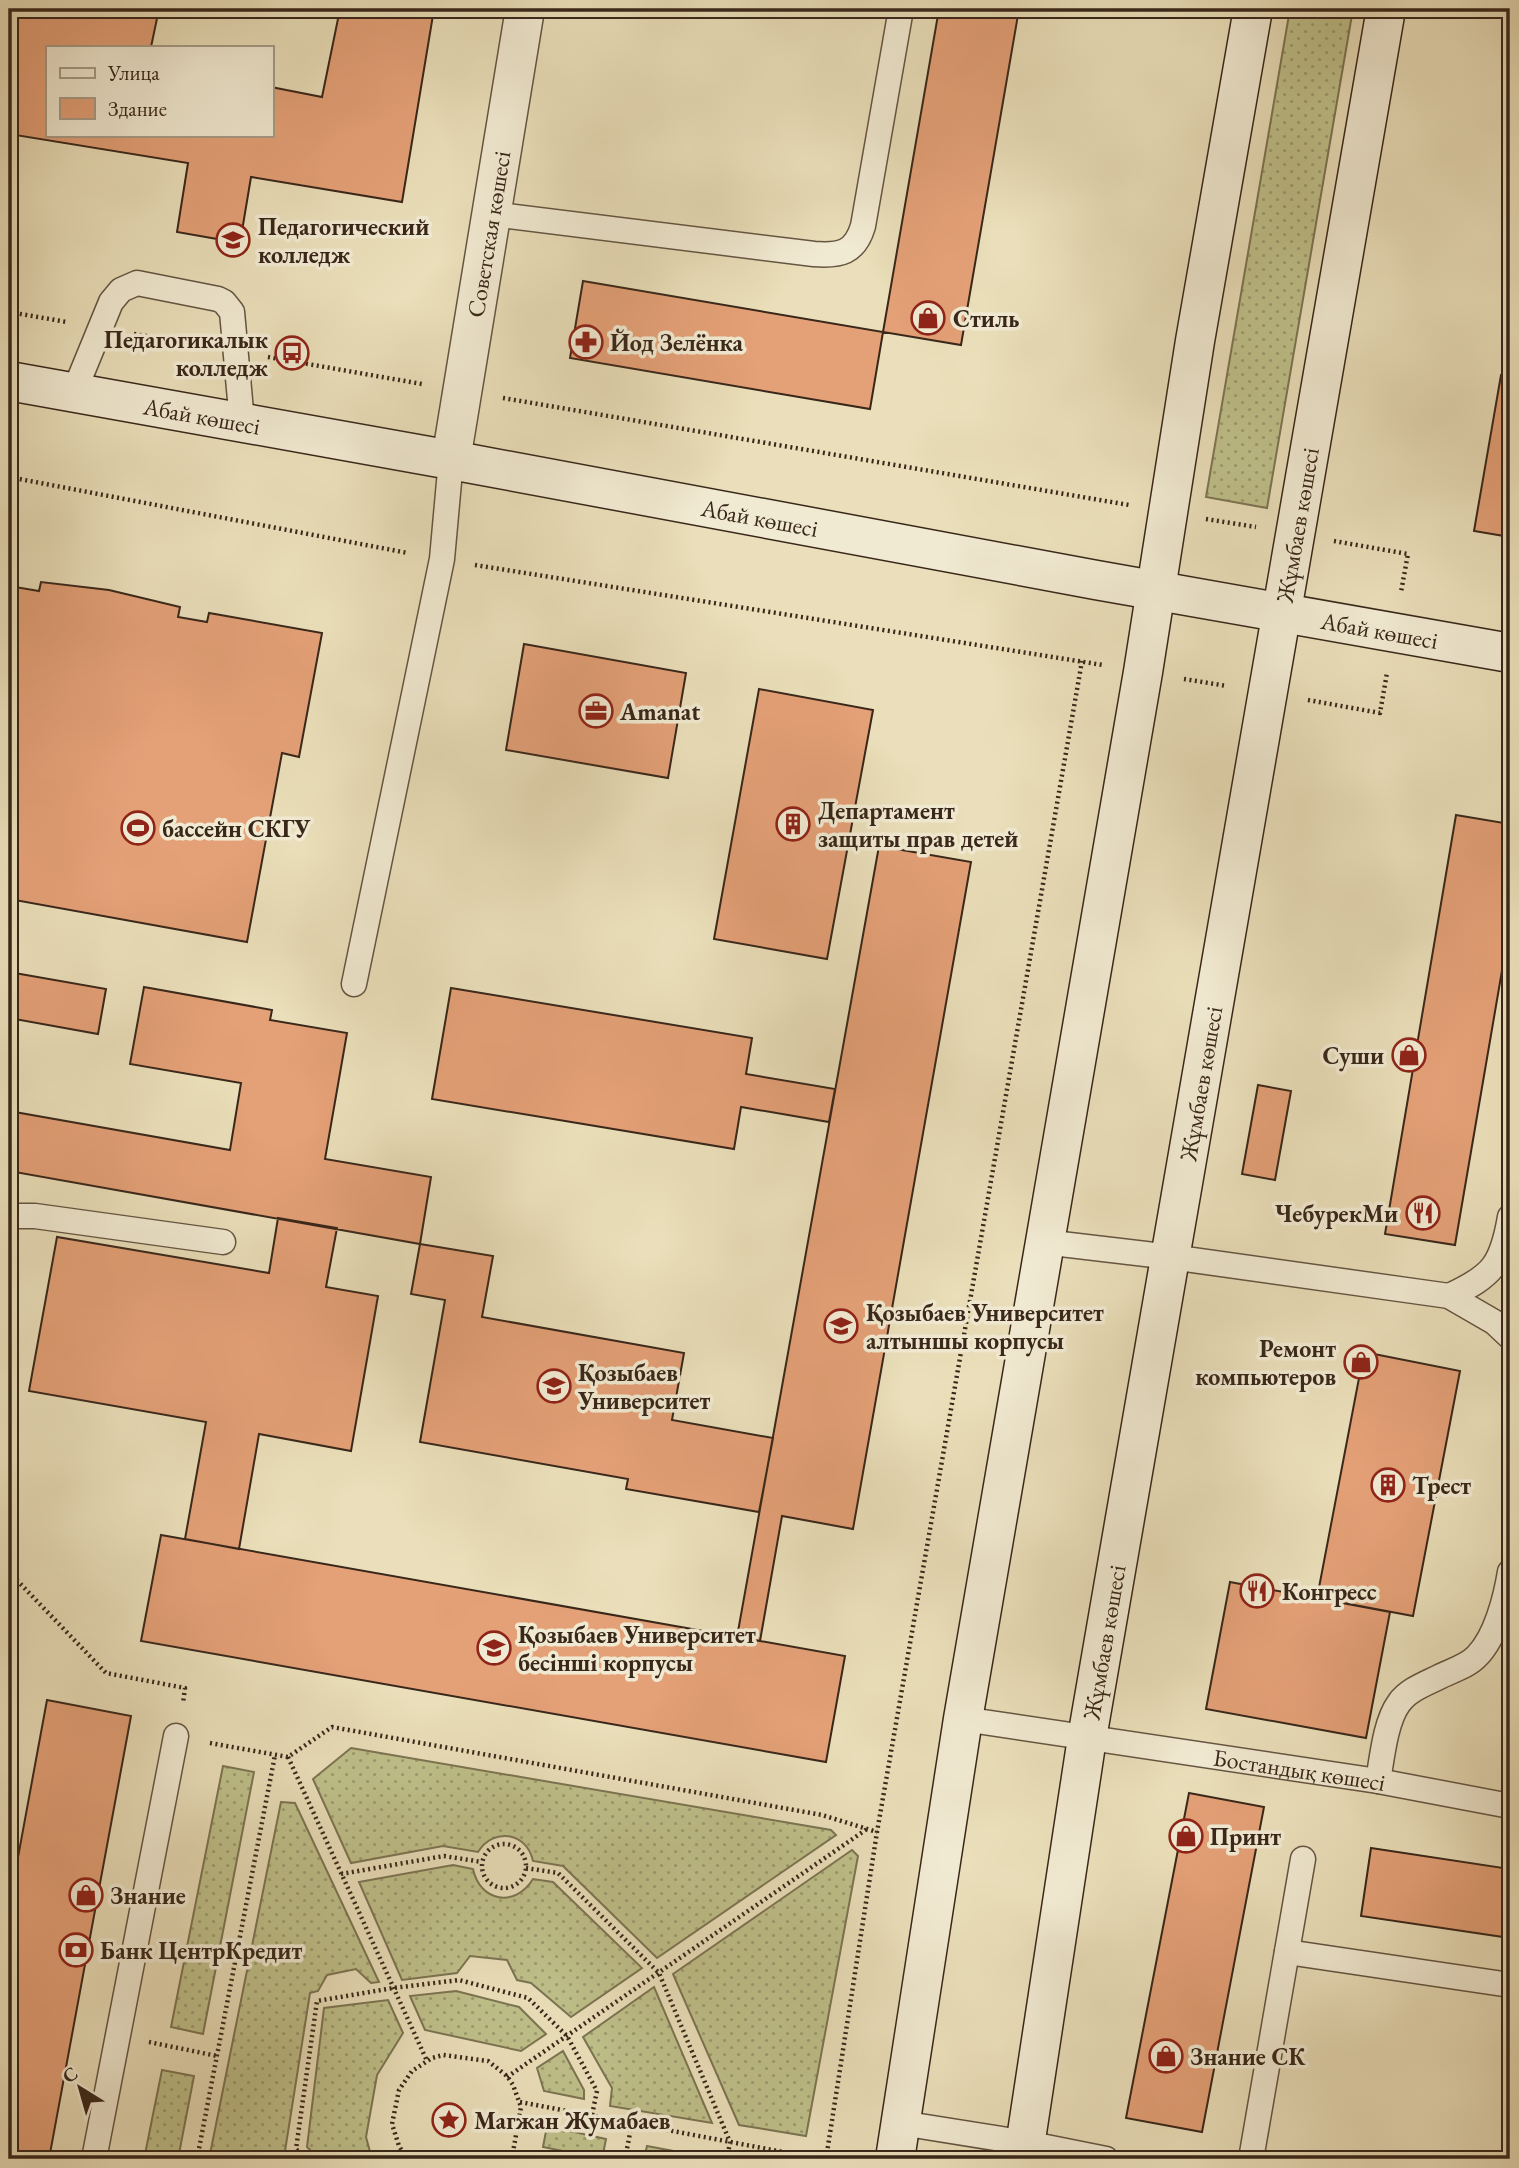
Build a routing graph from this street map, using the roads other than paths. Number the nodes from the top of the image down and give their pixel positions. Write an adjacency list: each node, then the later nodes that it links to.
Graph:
1 (525, 9): 5 (main road, Советская көшесі)
2 (901, 9): 5 (lane)
3 (1253, 9): 10 (main road)
4 (1386, 9): 11 (main road, Жұмбаев көшесі)
5 (492, 214): 9 (main road, Советская көшесі)
6 (9, 381): 7 (main road, Абай көшесі)
7 (74, 392): 8 (main road, Абай көшесі); 8 (lane)
8 (242, 422): 9 (main road, Абай көшесі)
9 (451, 460): 10 (main road, Абай көшесі); 13 (lane)
10 (1156, 590): 11 (main road, Абай көшесі); 17 (main road)
11 (1282, 613): 12 (main road, Абай көшесі); 18 (main road, Жұмбаев көшесі)
12 (1510, 653)
13 (354, 984)
14 (9, 1216): 16 (lane)
15 (1510, 1217): 19 (lane)
16 (223, 1242)
17 (1044, 1242): 18 (lane); 22 (main road)
18 (1171, 1257): 19 (lane); 24 (main road, Жұмбаев көшесі)
19 (1449, 1296): 20 (lane)
20 (1510, 1337)
21 (1510, 1572): 25 (lane)
22 (963, 1719): 24 (lane, Бостандық көшесі); 30 (main road)
23 (176, 1736): 32 (lane)
24 (1087, 1738): 25 (lane, Бостандық көшесі); 31 (main road, Жұмбаев көшесі)
25 (1378, 1782): 26 (lane, Бостандық көшесі)
26 (1510, 1806)
27 (1303, 1859): 28 (lane)
28 (1287, 1952): 29 (lane); 34 (lane)
29 (1510, 1985)
30 (898, 2141): 31 (lane)
31 (1025, 2151): 33 (lane)
32 (94, 2159)
33 (1106, 2159)
34 (1251, 2159)

